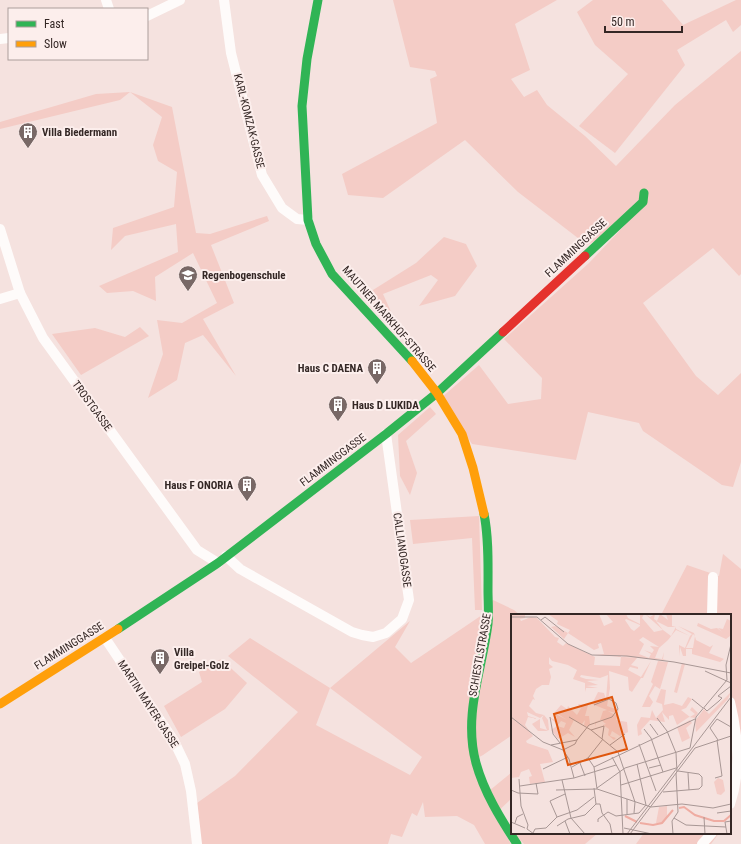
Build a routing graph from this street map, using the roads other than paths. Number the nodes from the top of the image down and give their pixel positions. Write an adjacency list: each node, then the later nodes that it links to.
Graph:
1 (180, 0): 4 (street)
2 (224, 0): 6 (street, KARL-KOMZAK-GASSE)
3 (318, 0): 6 (street, MAUTNER MARKHOF-STRASSE)
4 (148, 16)
5 (644, 193): 10 (street, FLAMMINGGASSE)
6 (308, 220): 10 (street, MAUTNER MARKHOF-STRASSE)
7 (0, 229): 8 (street, TROSTGASSE)
8 (20, 293): 9 (street); 12 (street, TROSTGASSE)
9 (0, 299)
10 (437, 394): 11 (street, FLAMMINGGASSE); 22 (street, SCHIESTLSTRASSE)
11 (386, 434): 12 (street, FLAMMINGGASSE); 15 (street, CALLIANOGASSE)
12 (222, 560): 15 (street, TROSTGASSE); 16 (street, FLAMMINGGASSE)
13 (713, 577): 14 (street)
14 (712, 614)
15 (362, 635)
16 (105, 638): 17 (street, FLAMMINGGASSE); 21 (street, MARTIN MAYER-GASSE)
17 (0, 704)
18 (731, 706): 19 (street)
19 (731, 802)
20 (711, 834): 23 (street)
21 (197, 844)
22 (517, 844)
23 (702, 844)

